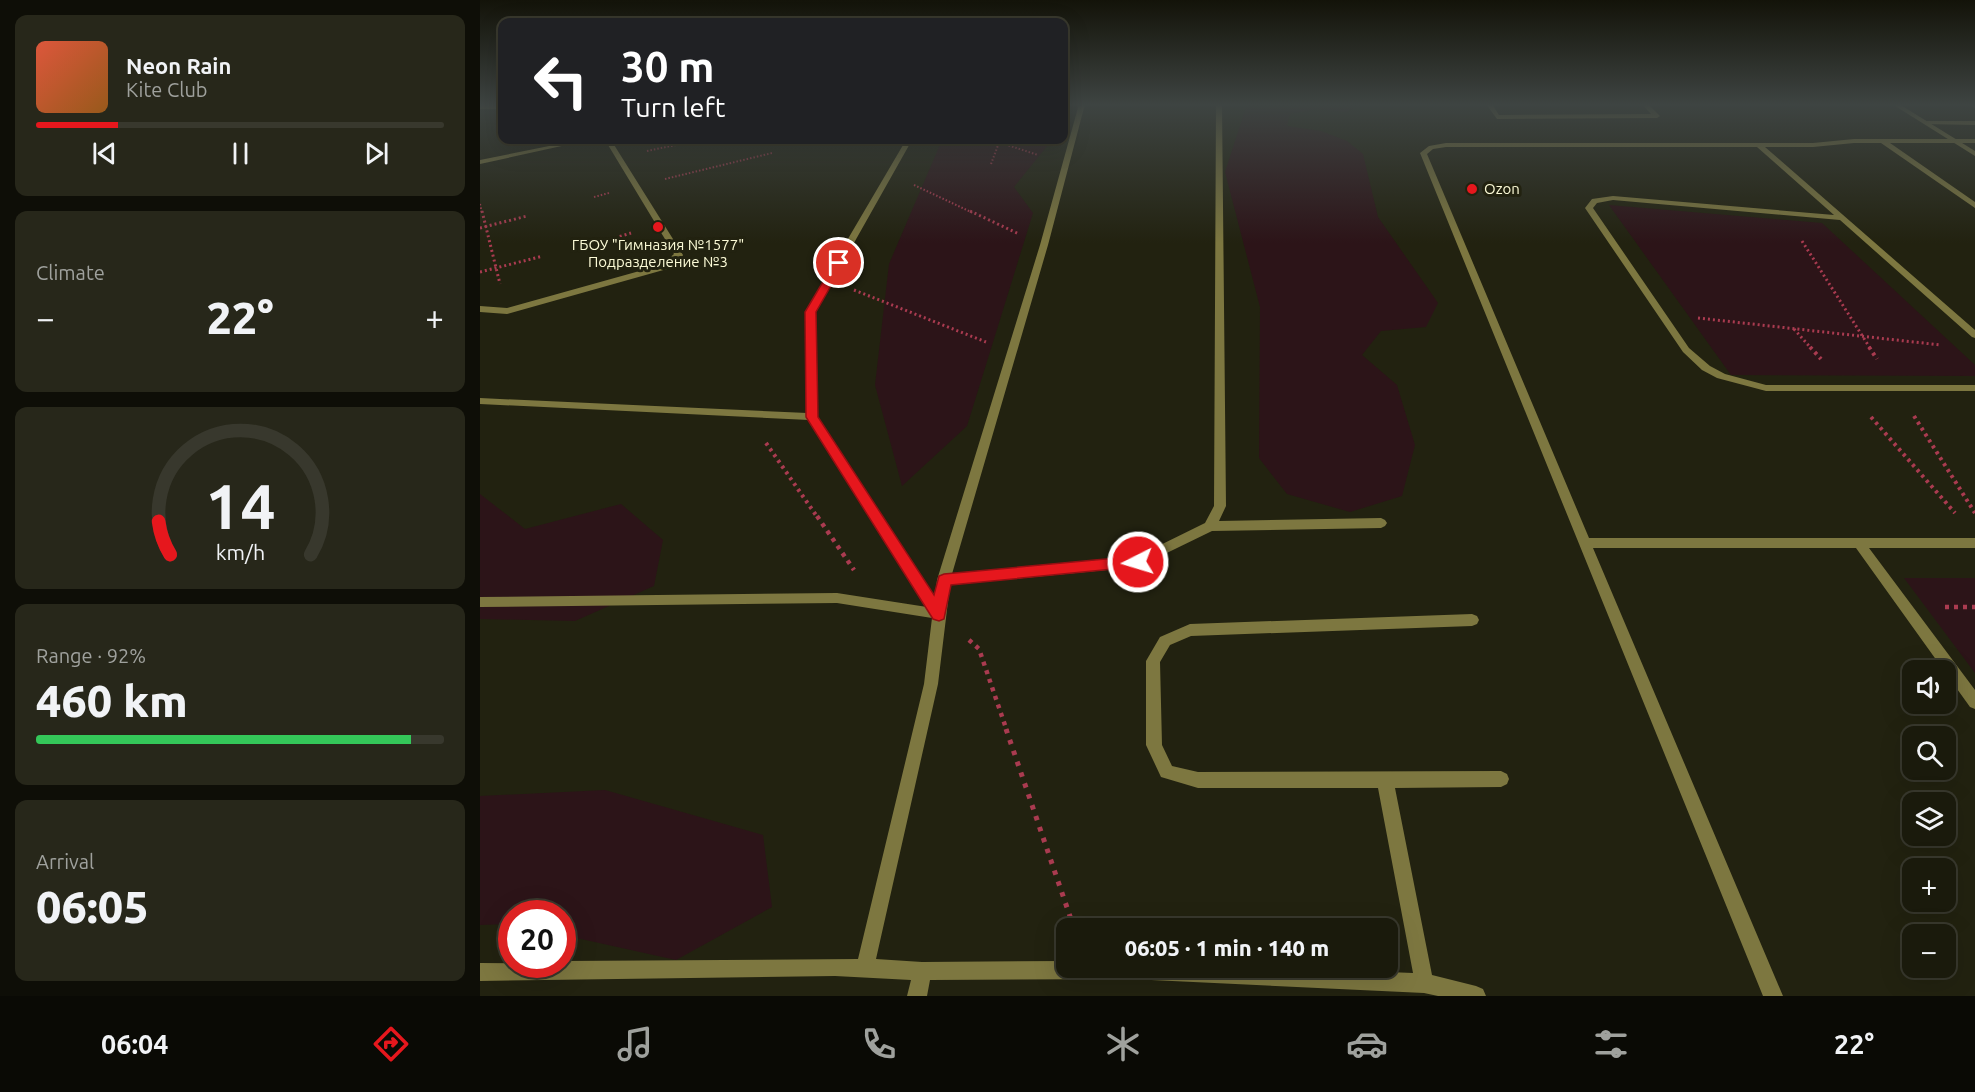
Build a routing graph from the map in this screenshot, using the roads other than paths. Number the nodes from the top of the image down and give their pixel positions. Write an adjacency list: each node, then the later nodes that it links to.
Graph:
1 (536, 150): 9 (street)
2 (616, 150): 12 (street)
3 (903, 150): 16 (street)
4 (1069, 150): 22 (street)
5 (1219, 150): 18 (street)
6 (1426, 150): 19 (street)
7 (1765, 150): 11 (street)
8 (1897, 150): 10 (street)
9 (480, 162)
10 (1975, 206)
11 (1843, 218): 13 (street); 14 (street)
12 (480, 309)
13 (1975, 335)
14 (1975, 388)
15 (480, 401): 16 (street)
16 (812, 417): 24 (street)
17 (1382, 523): 18 (street)
18 (1210, 526): 22 (street)
19 (1586, 543): 20 (street); 35 (street)
20 (1859, 543): 21 (street); 26 (street)
21 (1975, 543)
22 (944, 580): 24 (street)
23 (480, 602): 24 (street)
24 (939, 614): 29 (street)
25 (1472, 620): 28 (street)
26 (1975, 702)
27 (1501, 779): 28 (street)
28 (1385, 780): 32 (street)
29 (865, 967): 30 (street); 31 (street)
30 (922, 971): 32 (street); 33 (street)
31 (480, 972)
32 (1424, 983): 34 (street)
33 (917, 996)
34 (1476, 996)
35 (1773, 996)

